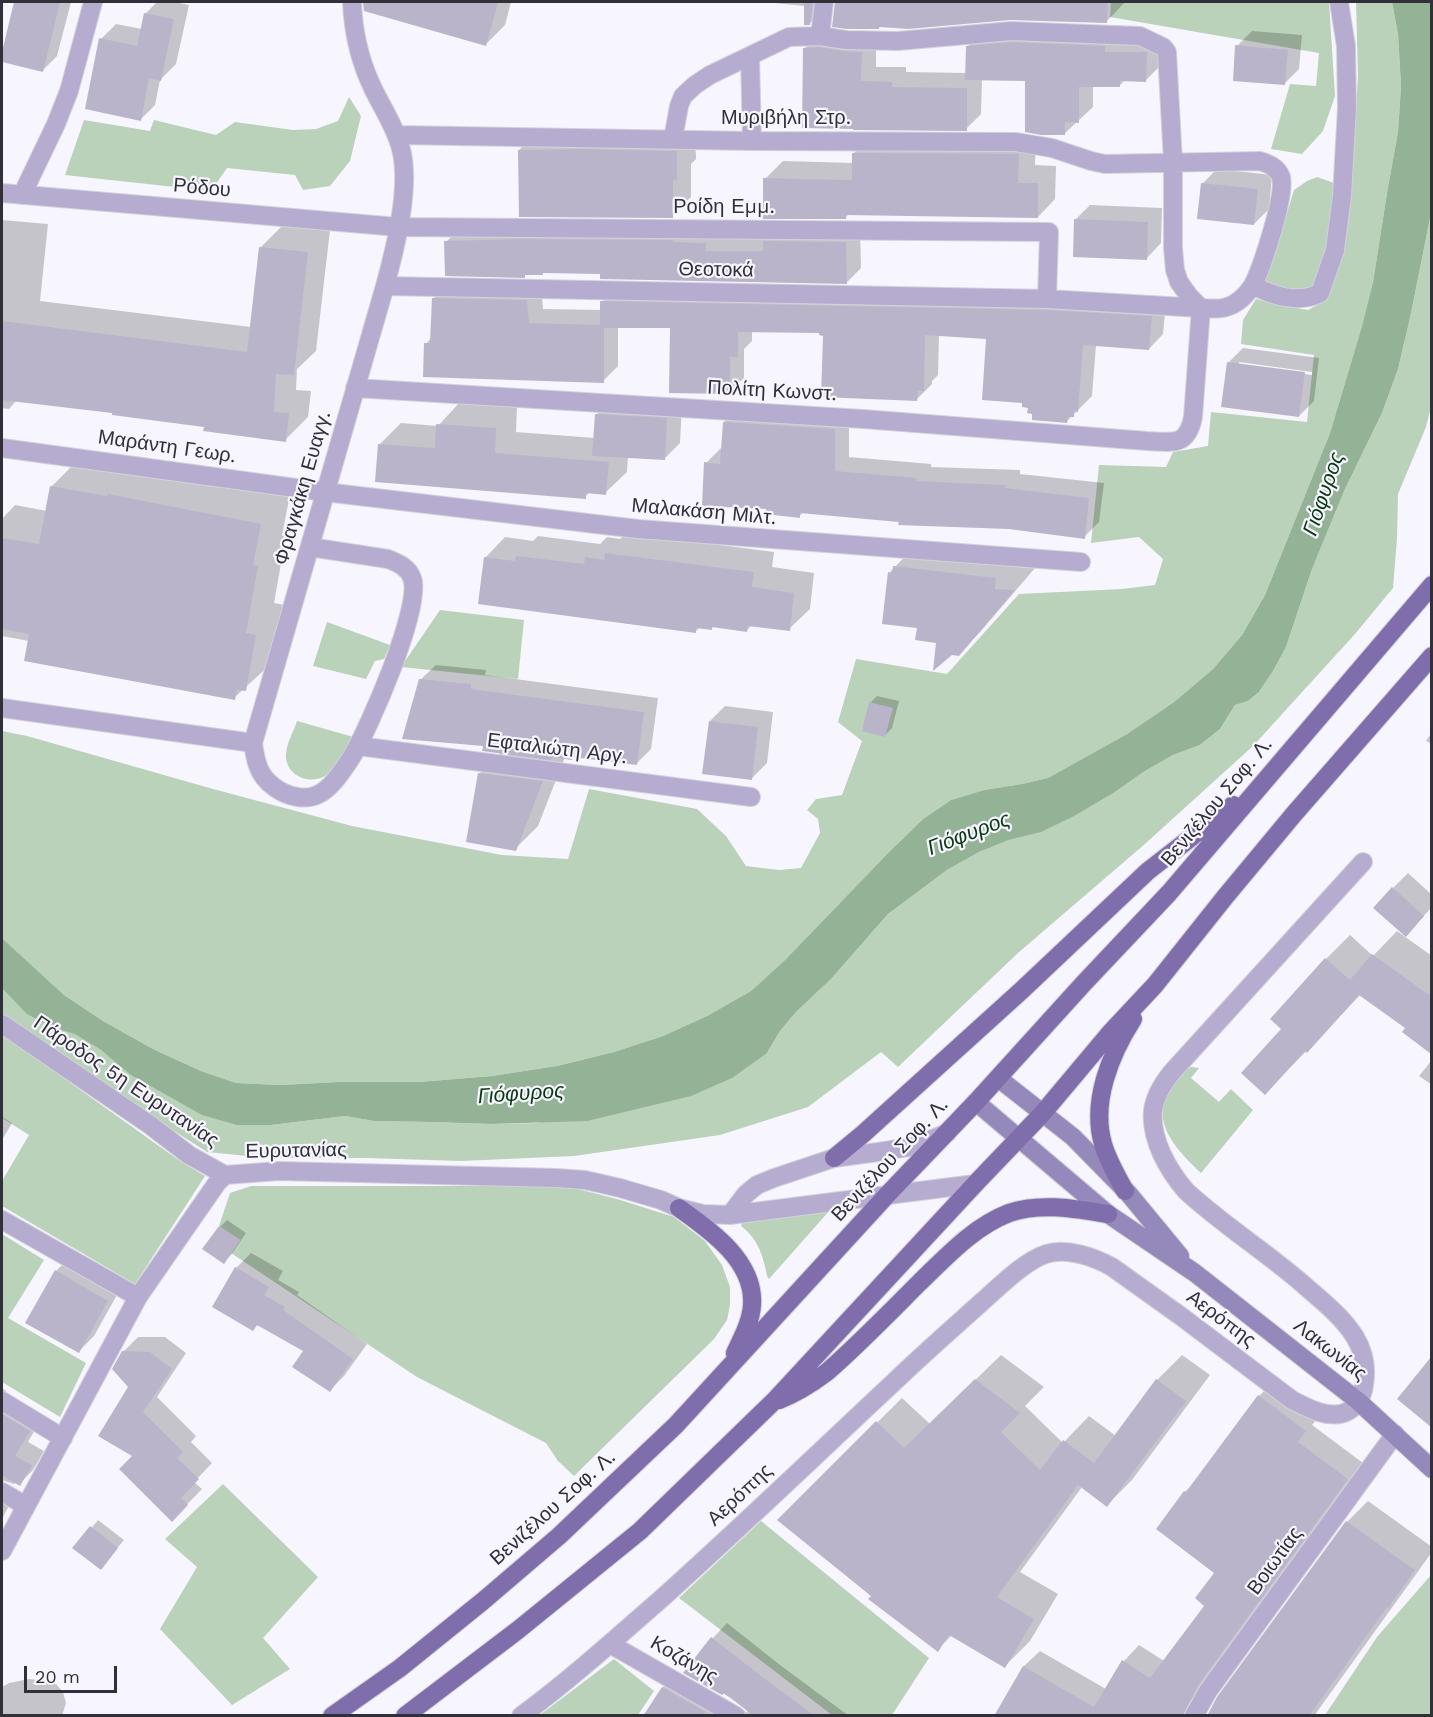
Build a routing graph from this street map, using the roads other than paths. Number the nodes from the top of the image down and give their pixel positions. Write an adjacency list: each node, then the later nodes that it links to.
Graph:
1 (93, 2): 12 (street)
2 (352, 2): 7 (street, Φραγκάκη Ευαγγ.)
3 (824, 2): 5 (street)
4 (1339, 2): 14 (street)
5 (820, 36): 6 (street); 10 (street)
6 (750, 57): 8 (street); 9 (street)
7 (396, 135): 8 (street, Μυριβήλη Στρ.); 13 (street, Φραγκάκη Ευαγγ.)
8 (673, 139): 9 (street, Μυριβήλη Στρ.)
9 (752, 141): 10 (street, Μυριβήλη Στρ.)
10 (1173, 162): 14 (street, Μυριβήλη Στρ.); 17 (street)
11 (2, 193): 12 (street, Ρόδου)
12 (22, 195): 13 (street, Ρόδου)
13 (398, 227): 15 (street, Φραγκάκη Ευαγγ.); 16 (street, Ροίδη Εμμ.)
14 (1253, 285): 17 (street, Θεοτοκά)
15 (385, 286): 16 (street, Θεοτοκά); 18 (street, Φραγκάκη Ευαγγ.)
16 (1047, 299): 17 (street, Θεοτοκά)
17 (1202, 308): 18 (street, Πολίτη Κωνστ.)
18 (355, 388): 20 (street, Φραγκάκη Ευαγγ.)
19 (2, 448): 20 (street, Μαράντη Γεωρ.)
20 (326, 492): 21 (street, Φραγκάκη Ευαγγ.); 22 (street, Μαλακάση Μιλτ.)
21 (310, 548): 26 (street, Φραγκάκη Ευαγγ.); 27 (street)
22 (1081, 562)
23 (1431, 585): 28 (main road, Βενιζέλου Σοφ. Λ.)
24 (1431, 656): 31 (main road)
25 (2, 708): 26 (street)
26 (253, 743): 27 (street)
27 (358, 746): 29 (street, Εφταλιώτη Αργ.)
28 (1260, 784): 33 (main road, Βενιζέλου Σοφ. Λ.); 38 (main road)
29 (751, 797)
30 (1363, 862): 52 (street)
31 (1155, 985): 35 (main road); 41 (main road)
32 (2, 1024): 39 (street, Πάροδος 5η Ευρυτανίας)
33 (998, 1078): 34 (main road, Βενιζέλου Σοφ. Λ.); 35 (street, Λακωνίας)
34 (976, 1102): 36 (main road, Βενιζέλου Σοφ. Λ.); 37 (street, Λακωνίας)
35 (1042, 1114): 37 (main road); 41 (street, Λακωνίας)
36 (947, 1133): 38 (street); 42 (main road, Βενιζέλου Σοφ. Λ.)
37 (1019, 1138): 40 (main road); 44 (street, Λακωνίας)
38 (834, 1158): 45 (street)
39 (225, 1175): 43 (street, Ευρυτανίας); 48 (street, Ευρυτανίας)
40 (975, 1184): 42 (street, Ευρυτανίας); 51 (main road)
41 (1125, 1191): 47 (street, Λακωνίας)
42 (887, 1195): 45 (street, Ευρυτανίας); 49 (main road, Βενιζέλου Σοφ. Λ.)
43 (679, 1208): 45 (street, Ευρυτανίας); 49 (main road)
44 (1108, 1214): 47 (street, Λακωνίας); 51 (main road)
45 (730, 1215)
46 (2, 1220): 48 (street)
47 (1195, 1273): 52 (street, Λακωνίας)
48 (138, 1297): 54 (street, Ευρυτανίας)
49 (727, 1370): 60 (main road, Βενιζέλου Σοφ. Λ.)
50 (2, 1401): 54 (street)
51 (774, 1401): 61 (main road)
52 (1358, 1401): 53 (street, Λακωνίας); 59 (street, Αερόπης)
53 (1395, 1434): 55 (street, Λακωνίας); 64 (street, Βοιωτίας)
54 (63, 1438): 57 (street, Ευρυτανίας)
55 (1429, 1462)
56 (2, 1491): 57 (street)
57 (26, 1506): 58 (street, Ευρυτανίας)
58 (2, 1551)
59 (610, 1644): 62 (street, Αερόπης); 63 (street, Κοζάνης)
60 (332, 1716)
61 (405, 1716)
62 (521, 1716)
63 (735, 1716)
64 (1194, 1716)

